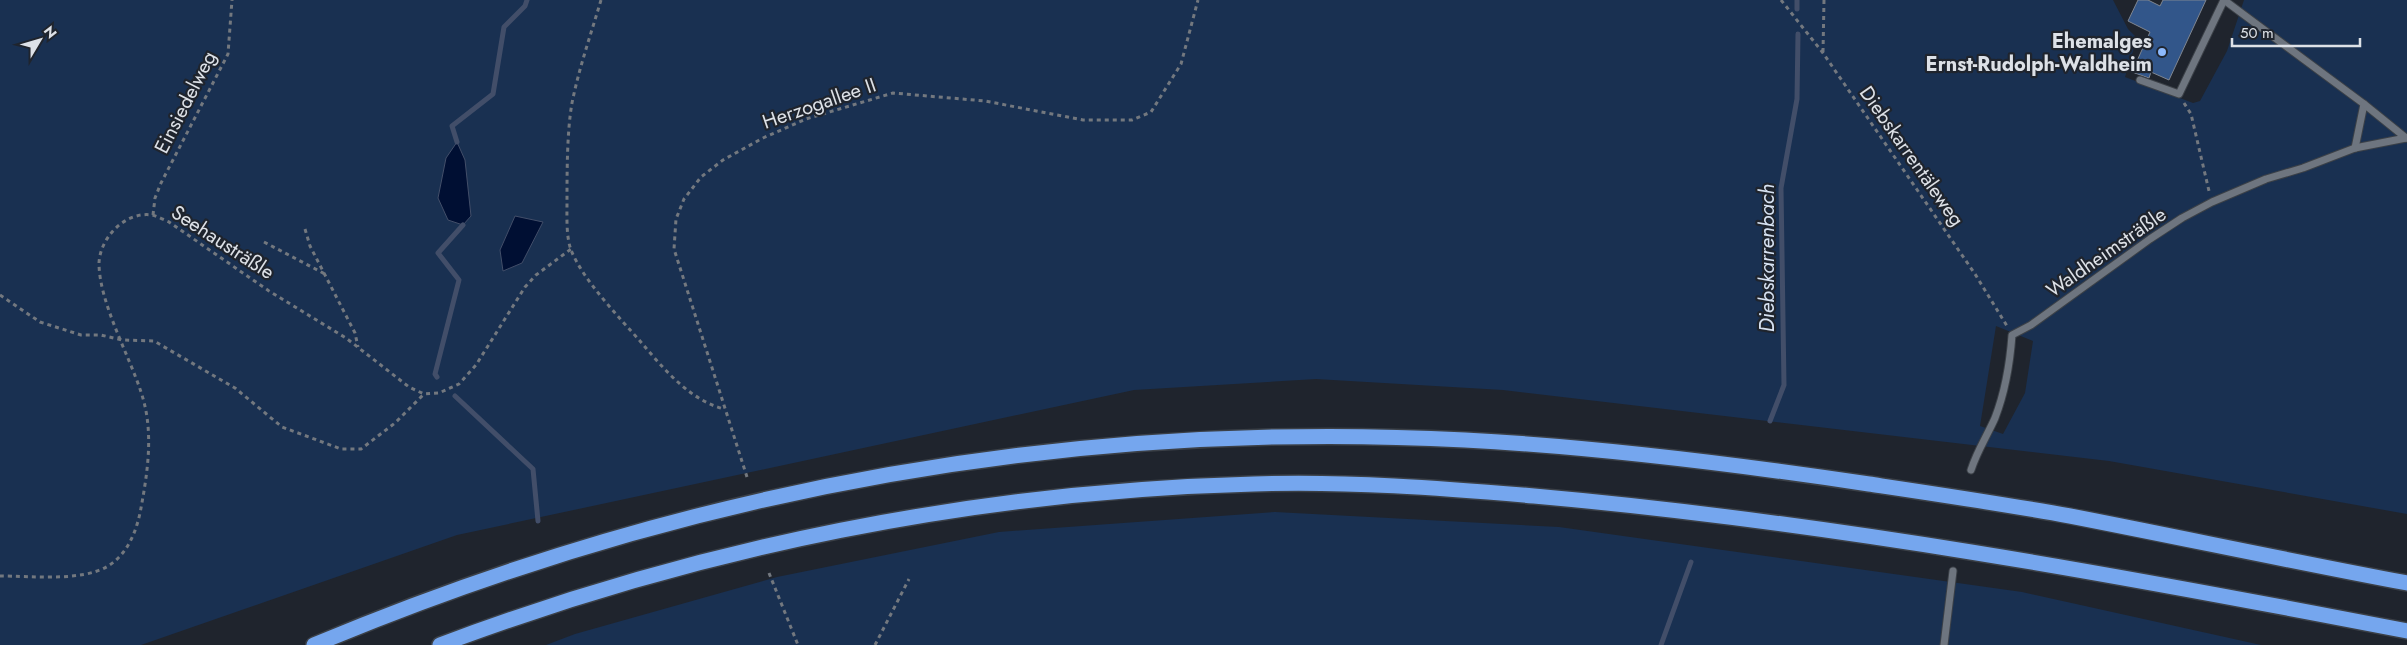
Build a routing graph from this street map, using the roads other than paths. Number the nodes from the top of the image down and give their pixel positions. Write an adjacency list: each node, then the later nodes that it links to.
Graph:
1 (2224, 0): 2 (lane); 3 (lane)
2 (2140, 80)
3 (2364, 104): 4 (lane); 5 (lane)
4 (2406, 138): 5 (lane, Waldheimsträßle)
5 (2355, 148): 6 (lane, Waldheimsträßle)
6 (1970, 470)
7 (1953, 570): 12 (lane)
8 (2407, 583): 10 (highway)
9 (2407, 631): 11 (highway)
10 (314, 645)
11 (440, 645)
12 (1944, 645)

